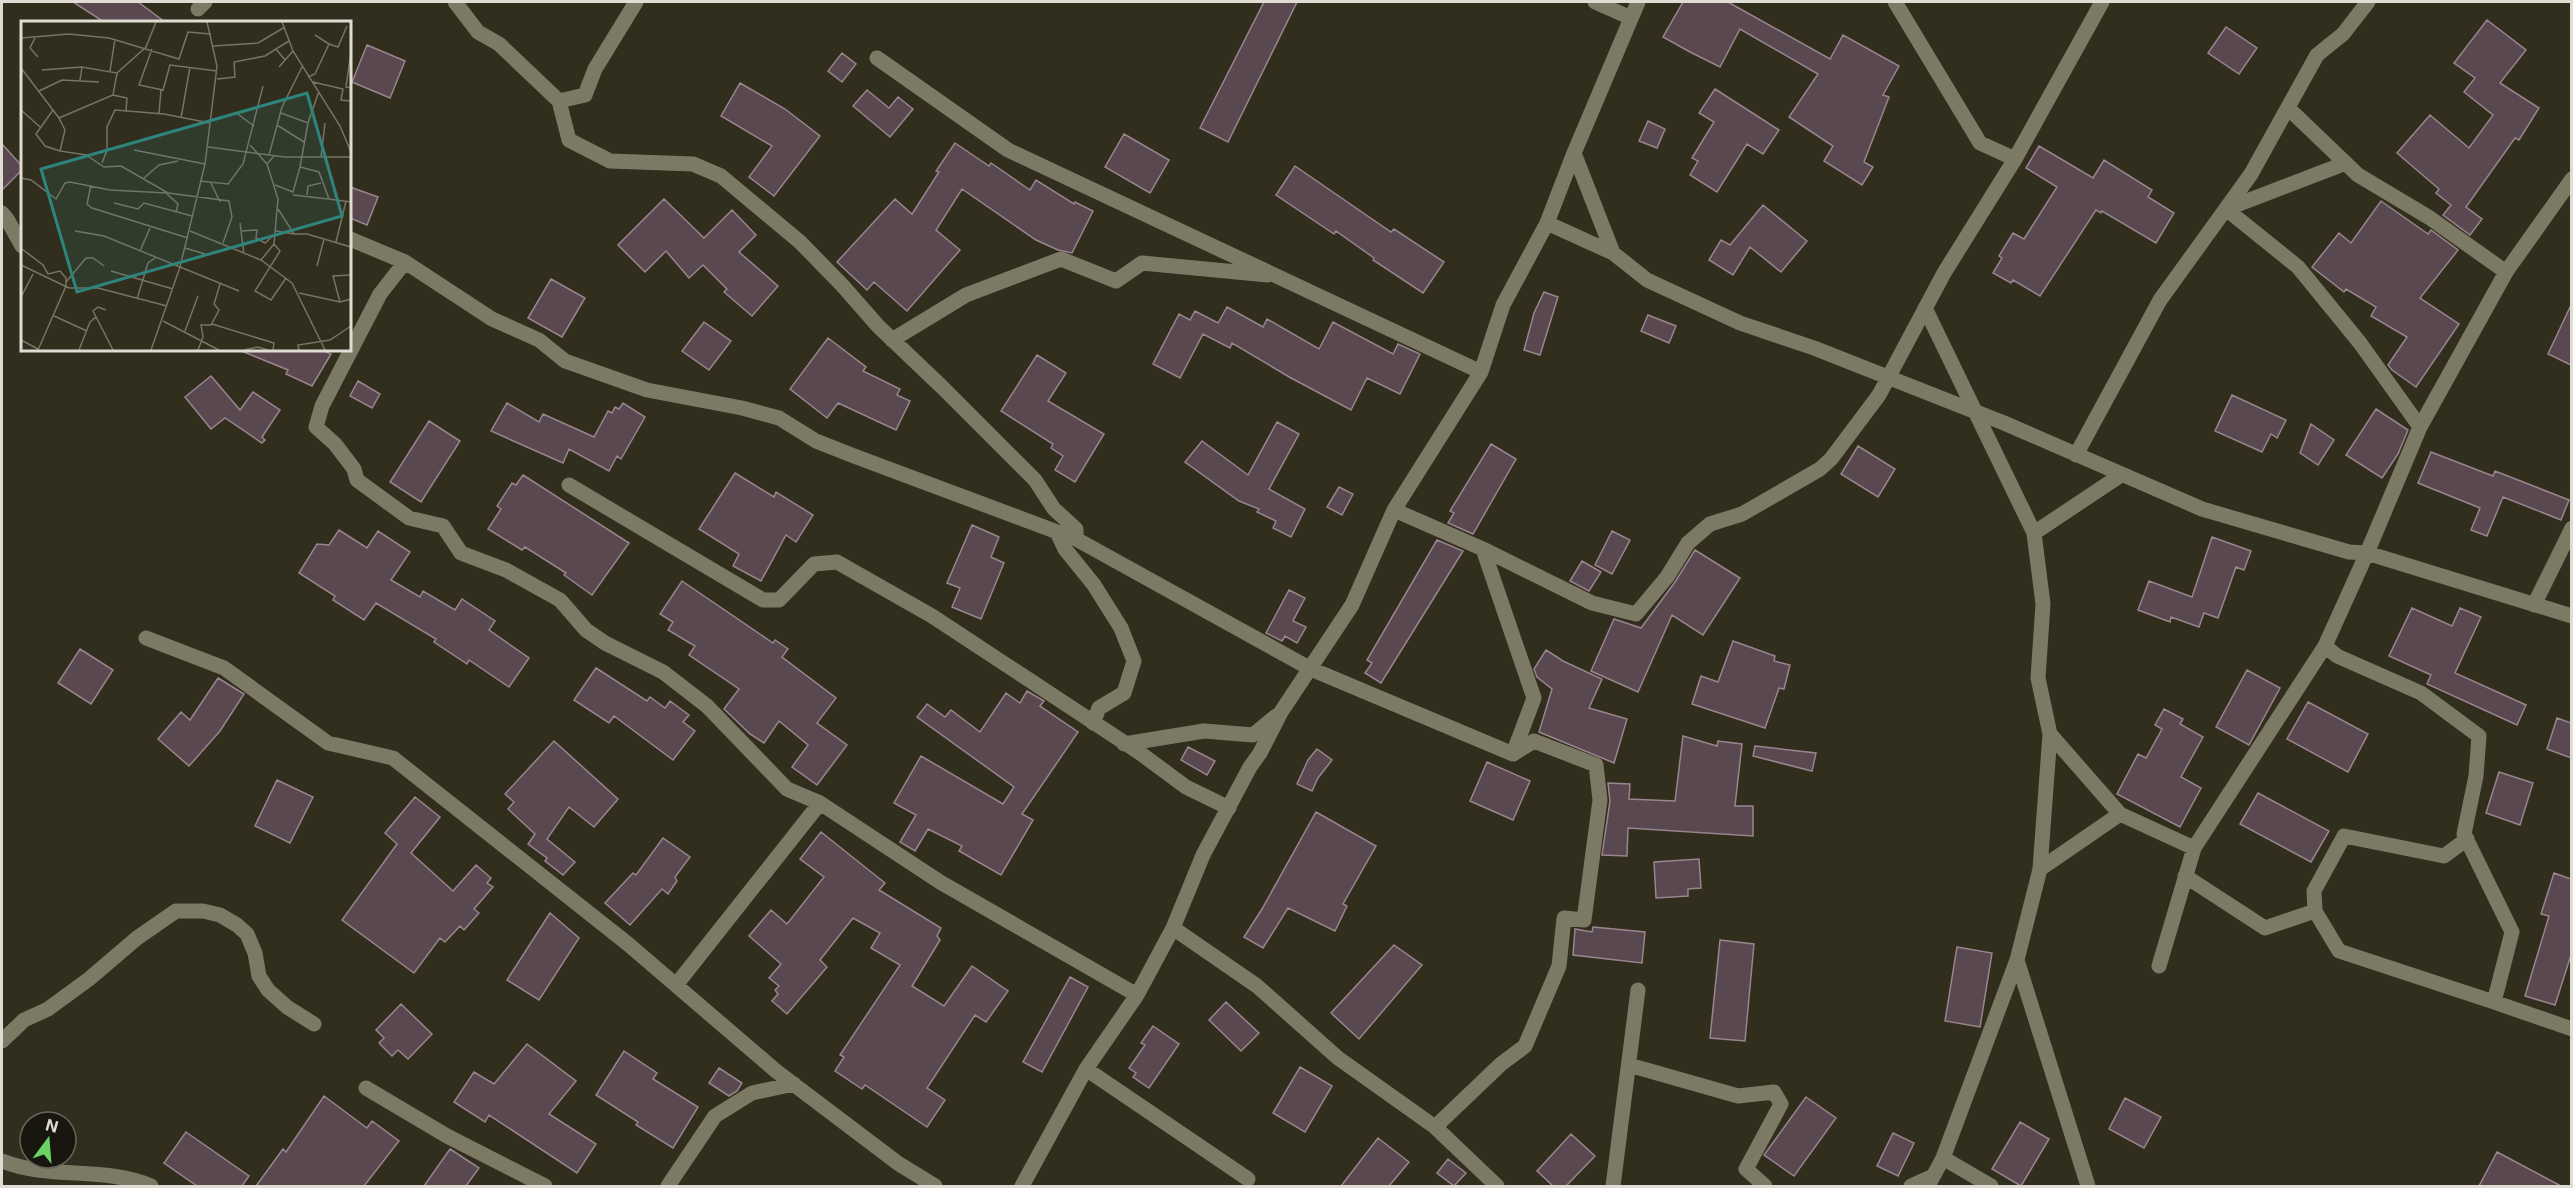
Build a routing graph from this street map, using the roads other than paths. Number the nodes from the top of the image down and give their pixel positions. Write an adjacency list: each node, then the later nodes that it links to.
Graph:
1 (455, 2): 10 (street)
2 (636, 2): 10 (street)
3 (1595, 2): 8 (street)
4 (1638, 2): 8 (street)
5 (1895, 2): 13 (street)
6 (2102, 2): 13 (street)
7 (2368, 2): 11 (street)
8 (1631, 18): 12 (street)
9 (877, 58): 24 (street)
10 (559, 101): 26 (street)
11 (2288, 108): 14 (street); 16 (street)
12 (1574, 153): 18 (street); 21 (street)
13 (2015, 159): 25 (street)
14 (2346, 163): 16 (street); 23 (street)
15 (2571, 179): 23 (street)
16 (2226, 209): 32 (street); 33 (street)
17 (2, 213): 20 (street)
18 (1547, 224): 21 (street); 29 (street)
19 (351, 239): 22 (street)
20 (21, 244)
21 (1613, 253): 30 (street)
22 (405, 262): 27 (street); 38 (street)
23 (2506, 272): 32 (street)
24 (1280, 276): 26 (street); 29 (street)
25 (1925, 308): 30 (street); 31 (street)
26 (892, 340): 40 (street)
27 (351, 350)
28 (350, 351): 53 (street)
29 (1481, 372): 36 (street)
30 (1888, 377): 31 (street); 41 (street)
31 (1976, 412): 33 (street); 39 (street)
32 (2420, 427): 42 (street)
33 (2076, 454): 34 (street)
34 (2121, 475): 39 (street); 42 (street)
35 (569, 485): 49 (street)
36 (1394, 510): 41 (street); 47 (street)
37 (2571, 528): 43 (street)
38 (1057, 532): 40 (street); 49 (street)
39 (2034, 533): 50 (street)
40 (1076, 538): 47 (street)
41 (1483, 549): 52 (street)
42 (2367, 553): 43 (street); 46 (street)
43 (2534, 604): 44 (street)
44 (2571, 616)
45 (146, 638): 64 (street)
46 (2325, 646): 56 (street); 57 (street)
47 (1311, 669): 48 (street); 52 (street)
48 (1281, 712): 51 (street); 54 (street)
49 (1094, 723): 51 (street)
50 (2050, 734): 55 (street); 58 (street)
51 (1124, 744): 54 (street)
52 (1513, 754): 75 (street)
53 (820, 803): 64 (street); 66 (street)
54 (1229, 808): 61 (street)
55 (2120, 814): 57 (street); 58 (street)
56 (2467, 839): 60 (street); 67 (street)
57 (2194, 848): 59 (street)
58 (2040, 869): 62 (street)
59 (2185, 876): 60 (street); 63 (street)
60 (2315, 911): 67 (street)
61 (1173, 928): 66 (street); 75 (street)
62 (2017, 960): 76 (street); 90 (street)
63 (2159, 966)
64 (676, 985): 73 (street)
65 (1638, 990): 71 (street)
66 (1137, 995): 72 (street)
67 (2494, 1002): 69 (street)
68 (314, 1024): 70 (street)
69 (2571, 1029)
70 (2, 1041)
71 (1629, 1065): 86 (street); 87 (street)
72 (1086, 1070): 78 (street); 84 (street)
73 (794, 1084): 82 (street); 83 (street)
74 (366, 1088): 81 (street)
75 (1435, 1126): 85 (street)
76 (1942, 1158): 79 (street); 89 (street)
77 (2, 1161): 80 (street)
78 (1248, 1179)
79 (1931, 1181): 88 (street)
80 (151, 1186)
81 (545, 1186)
82 (668, 1186)
83 (935, 1186)
84 (1022, 1186)
85 (1497, 1186)
86 (1613, 1186)
87 (1765, 1186)
88 (1911, 1186)
89 (1991, 1186)
90 (2088, 1186)

